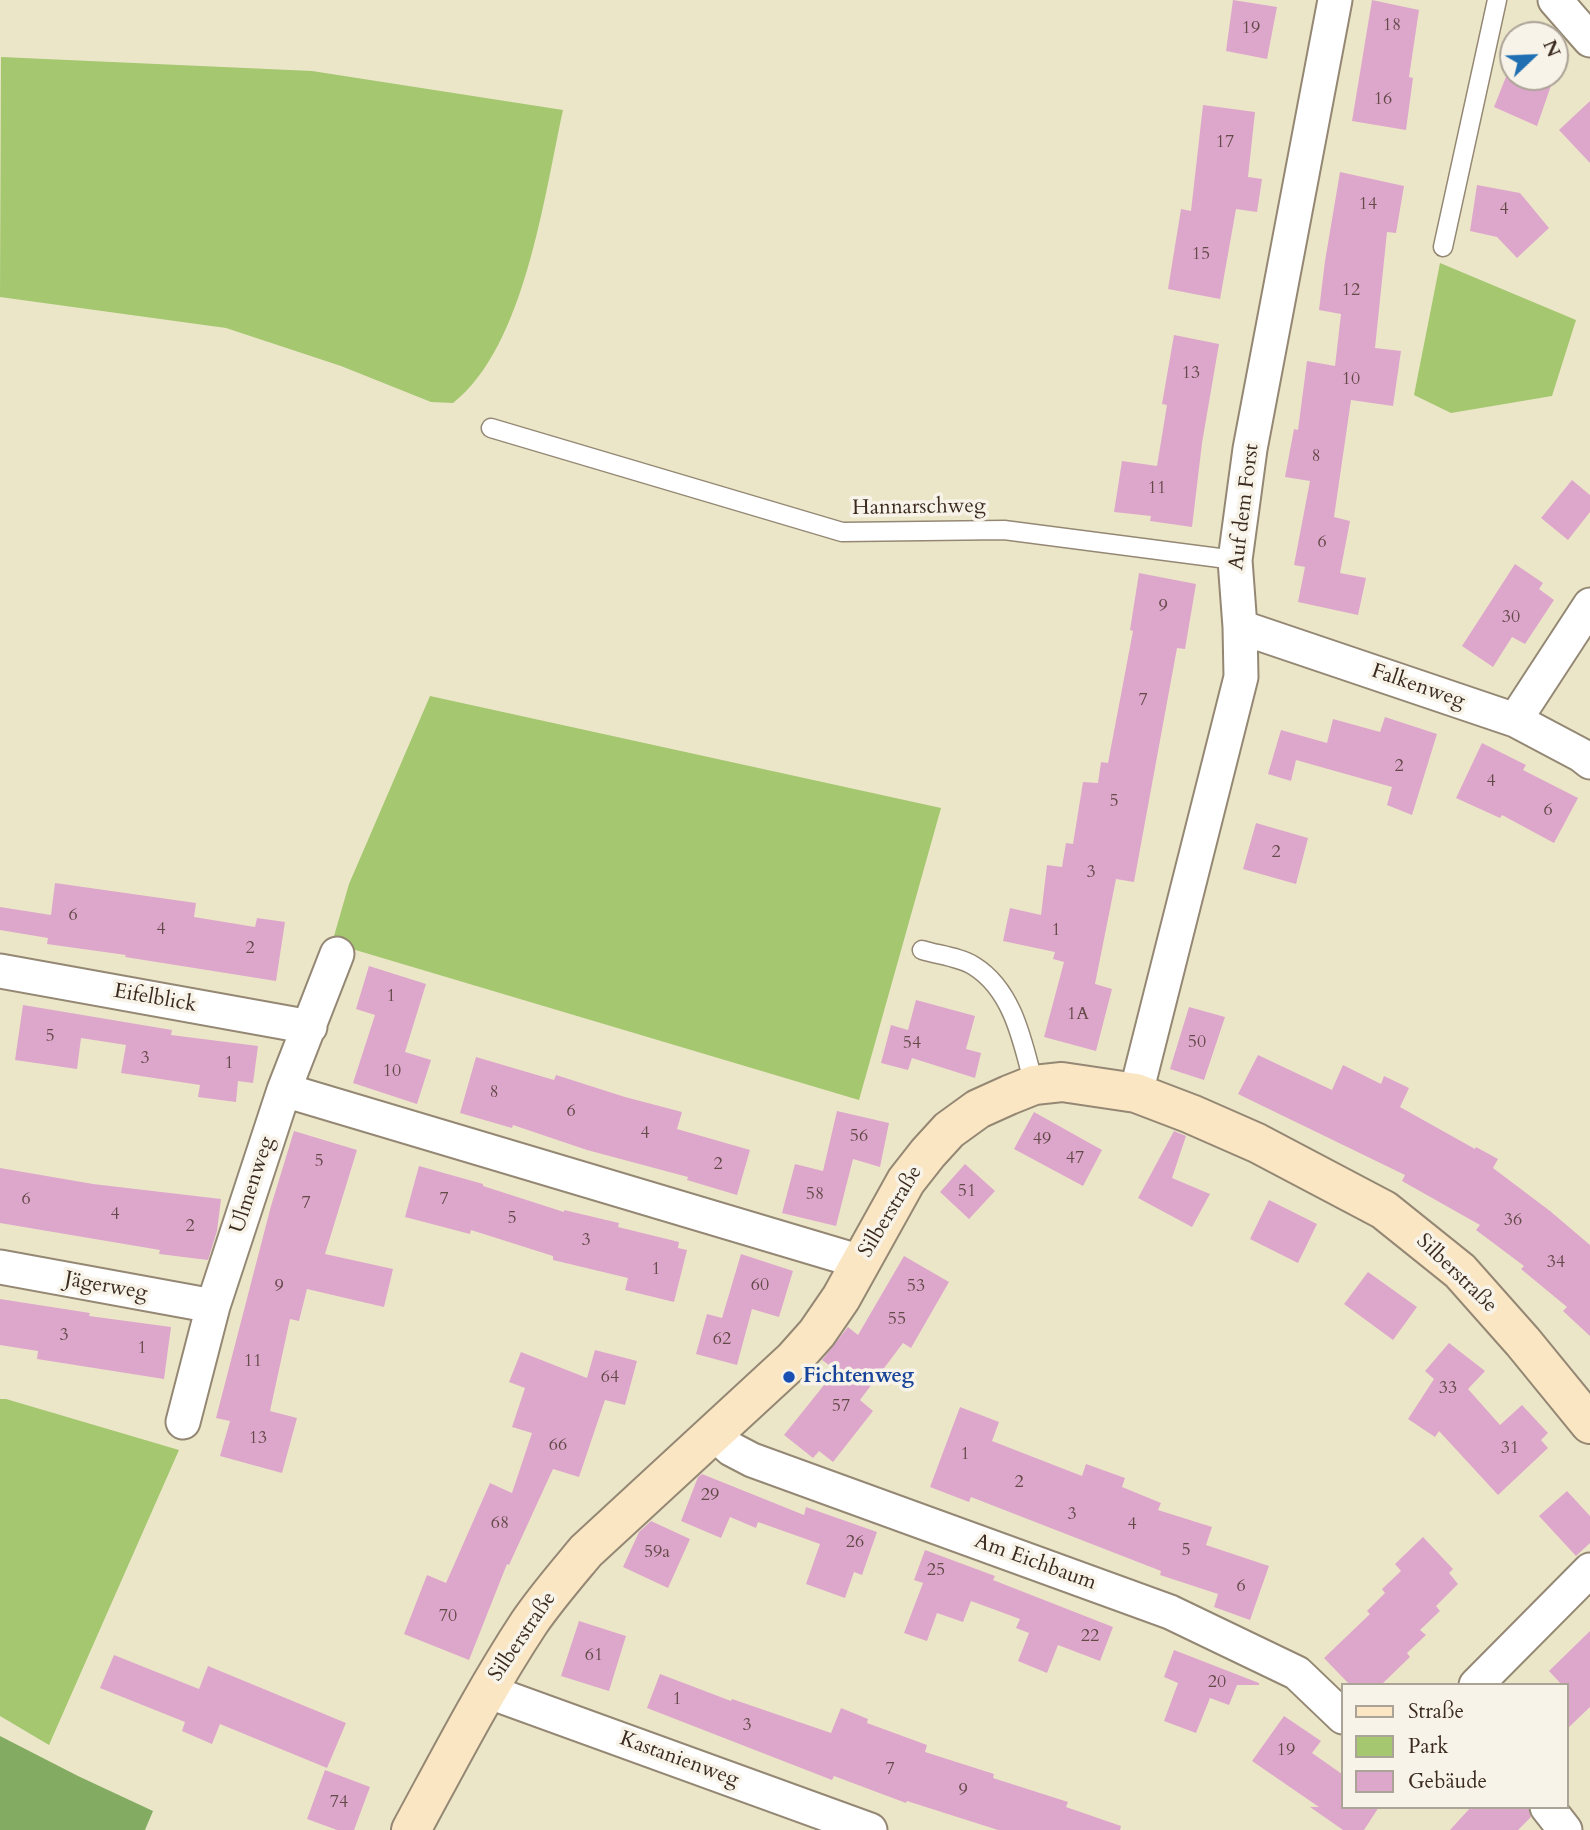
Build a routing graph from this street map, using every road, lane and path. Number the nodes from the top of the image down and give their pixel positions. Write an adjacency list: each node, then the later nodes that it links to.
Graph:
1 (1335, 0): 7 (street, Auf dem Forst)
2 (1497, 0): 5 (lane)
3 (1555, 0): 4 (street)
4 (1590, 40)
5 (1443, 247)
6 (491, 428): 7 (lane, Hannarschweg)
7 (1235, 560): 9 (street, Auf dem Forst)
8 (1590, 605): 10 (street)
9 (1240, 627): 10 (street, Falkenweg); 18 (street, Auf dem Forst)
10 (1515, 720): 11 (street, Falkenweg)
11 (1590, 762)
12 (922, 950): 16 (lane)
13 (337, 954): 15 (street, Ulmenweg)
14 (0, 971): 15 (street, Eifelblick)
15 (310, 1027): 17 (street, Ulmenweg)
16 (1034, 1085): 18 (street, Silberstraße); 19 (street, Silberstraße)
17 (284, 1090): 19 (street); 21 (street, Ulmenweg)
18 (1136, 1093): 23 (street, Silberstraße)
19 (861, 1262): 24 (street, Silberstraße)
20 (0, 1267): 21 (street, Jägerweg)
21 (213, 1306): 22 (street, Ulmenweg)
22 (183, 1422)
23 (1590, 1424)
24 (713, 1433): 27 (street, Silberstraße); 28 (street, Am Eichbaum)
25 (1590, 1570): 26 (street)
26 (1478, 1683)
27 (487, 1691): 30 (street, Silberstraße); 31 (street, Kastanienweg)
28 (1342, 1716)
29 (1549, 1809): 32 (street)
30 (411, 1830)
31 (870, 1830)
32 (1565, 1830)

